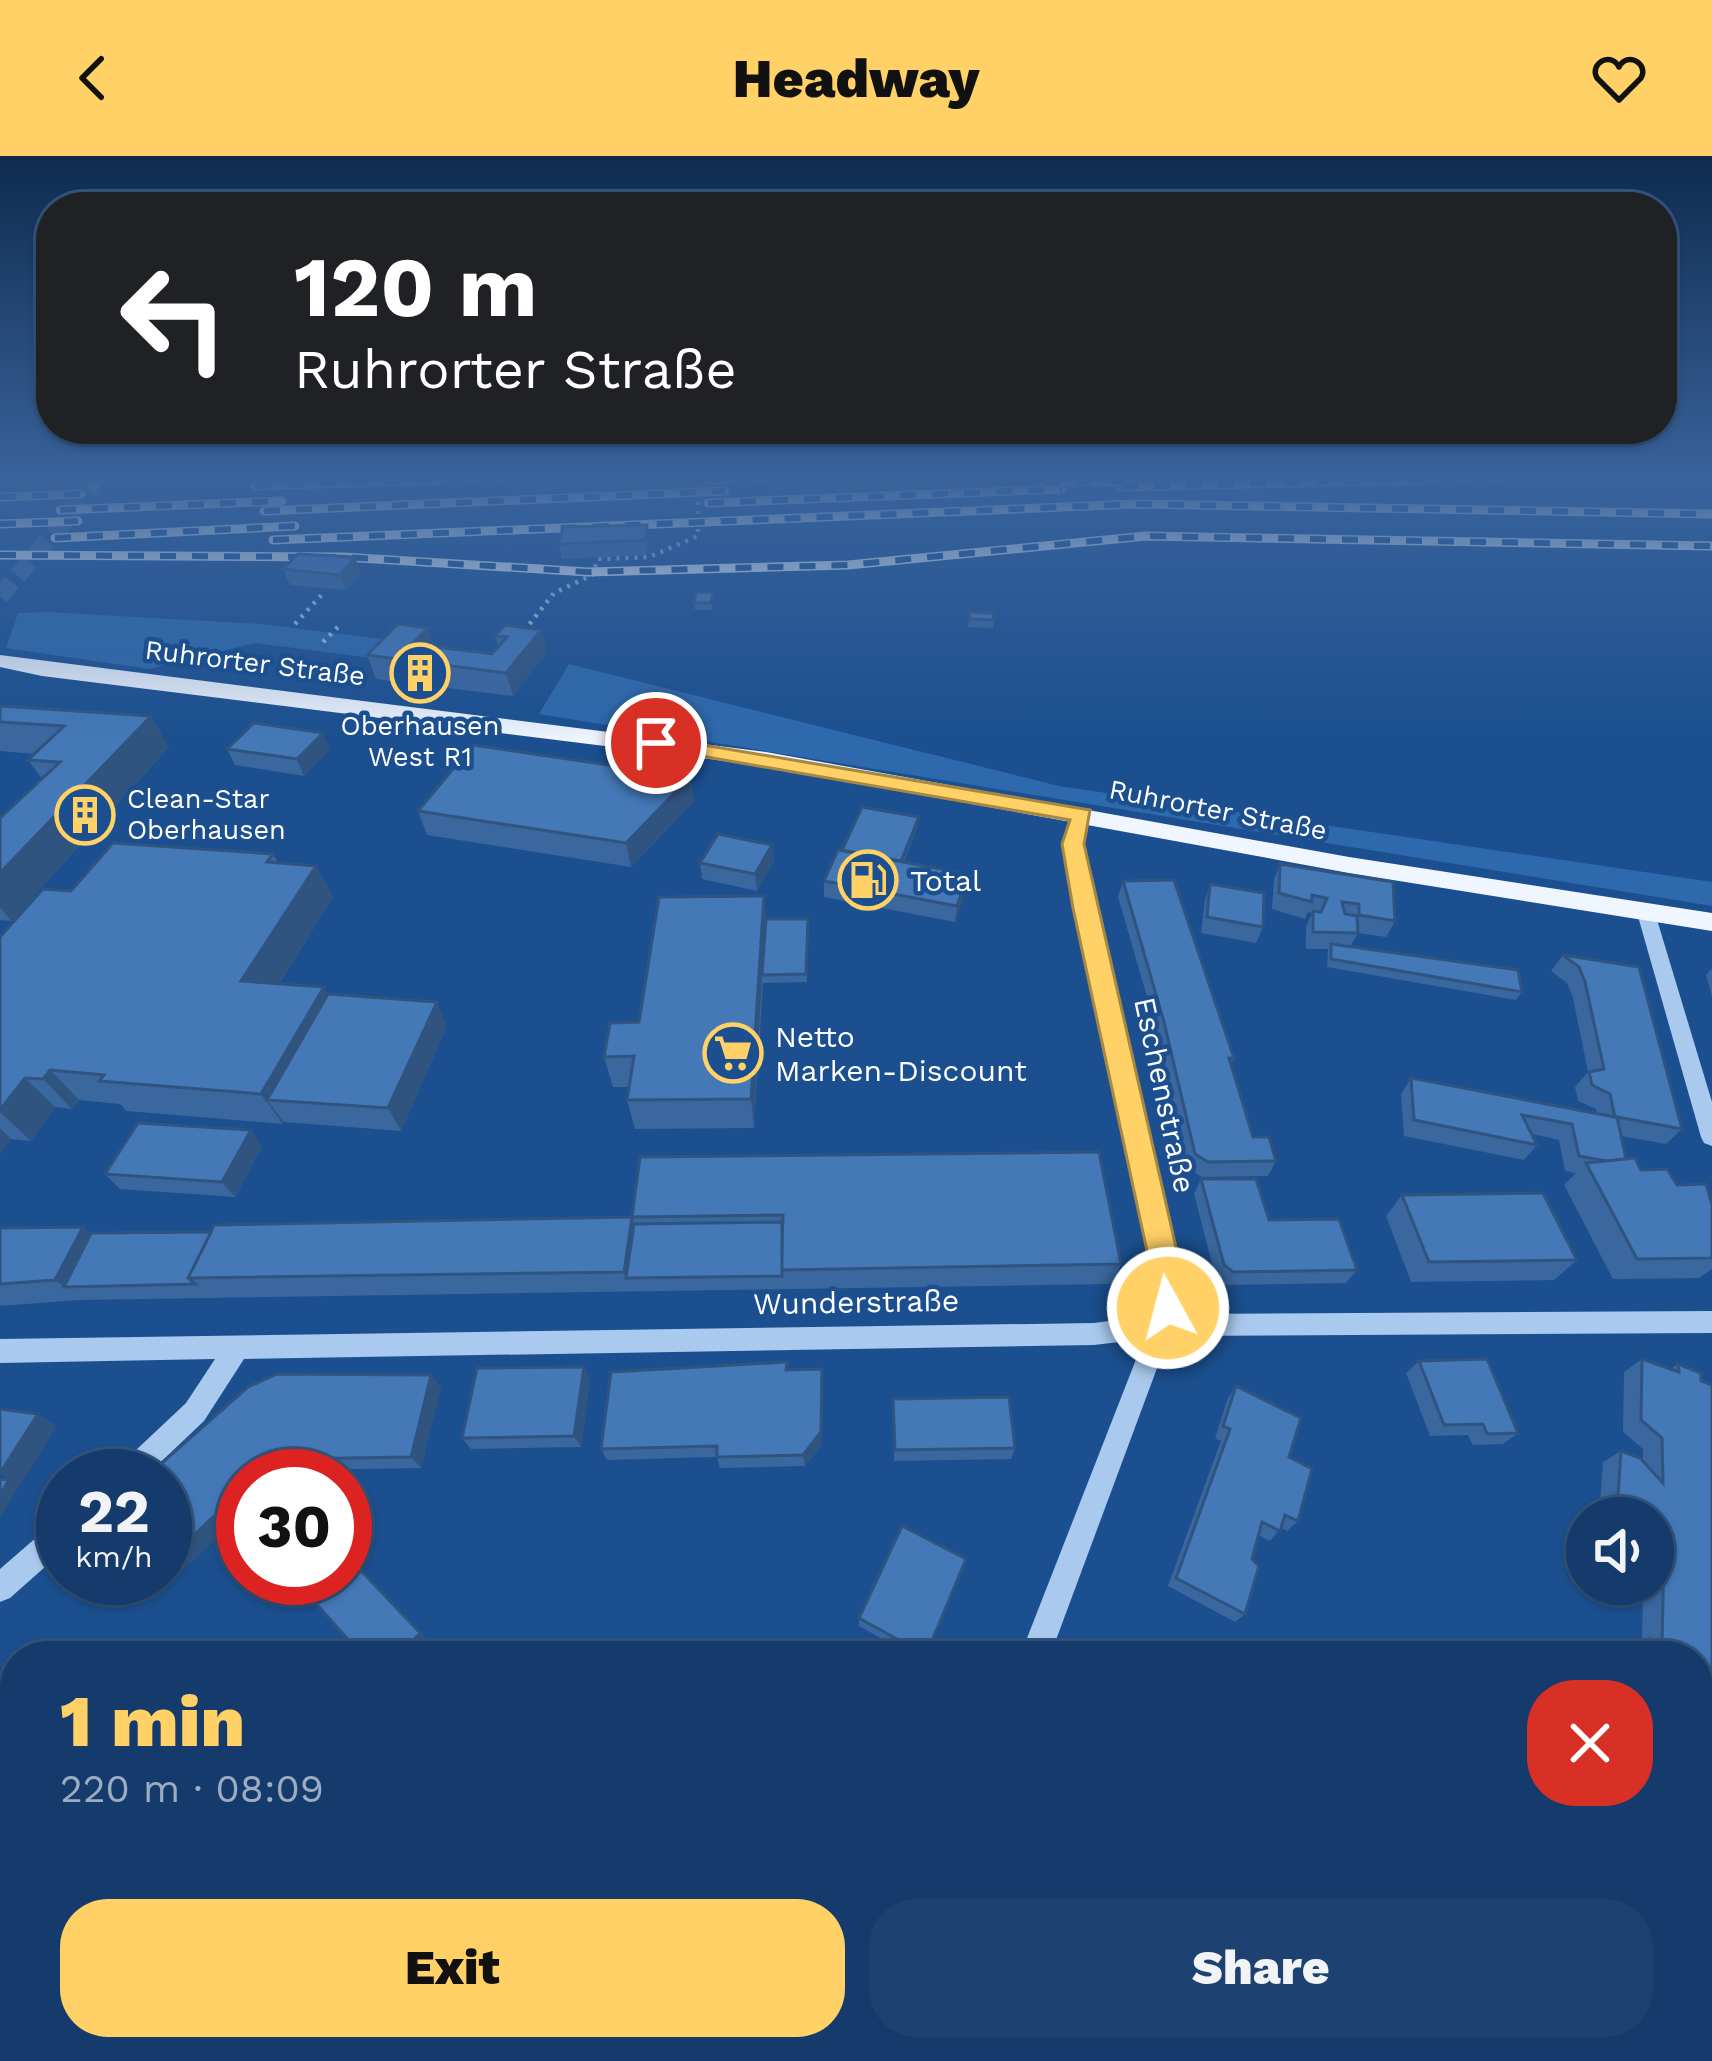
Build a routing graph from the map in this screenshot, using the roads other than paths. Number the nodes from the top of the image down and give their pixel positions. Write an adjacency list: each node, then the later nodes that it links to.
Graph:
1 (0, 661): 2 (main road, Ruhrorter Straße)
2 (1082, 815): 3 (main road, Ruhrorter Straße); 7 (street, Eschenstraße)
3 (1646, 913): 4 (main road, Ruhrorter Straße); 5 (street)
4 (1712, 922)
5 (1712, 1137)
6 (1712, 1322): 7 (street, Wunderstraße)
7 (1162, 1324): 8 (street, Wunderstraße); 13 (street, Eschenstraße)
8 (238, 1346): 9 (street, Wunderstraße); 10 (street)
9 (0, 1351)
10 (156, 1449)
11 (36, 1557): 12 (street)
12 (0, 1588)
13 (1041, 1641)

